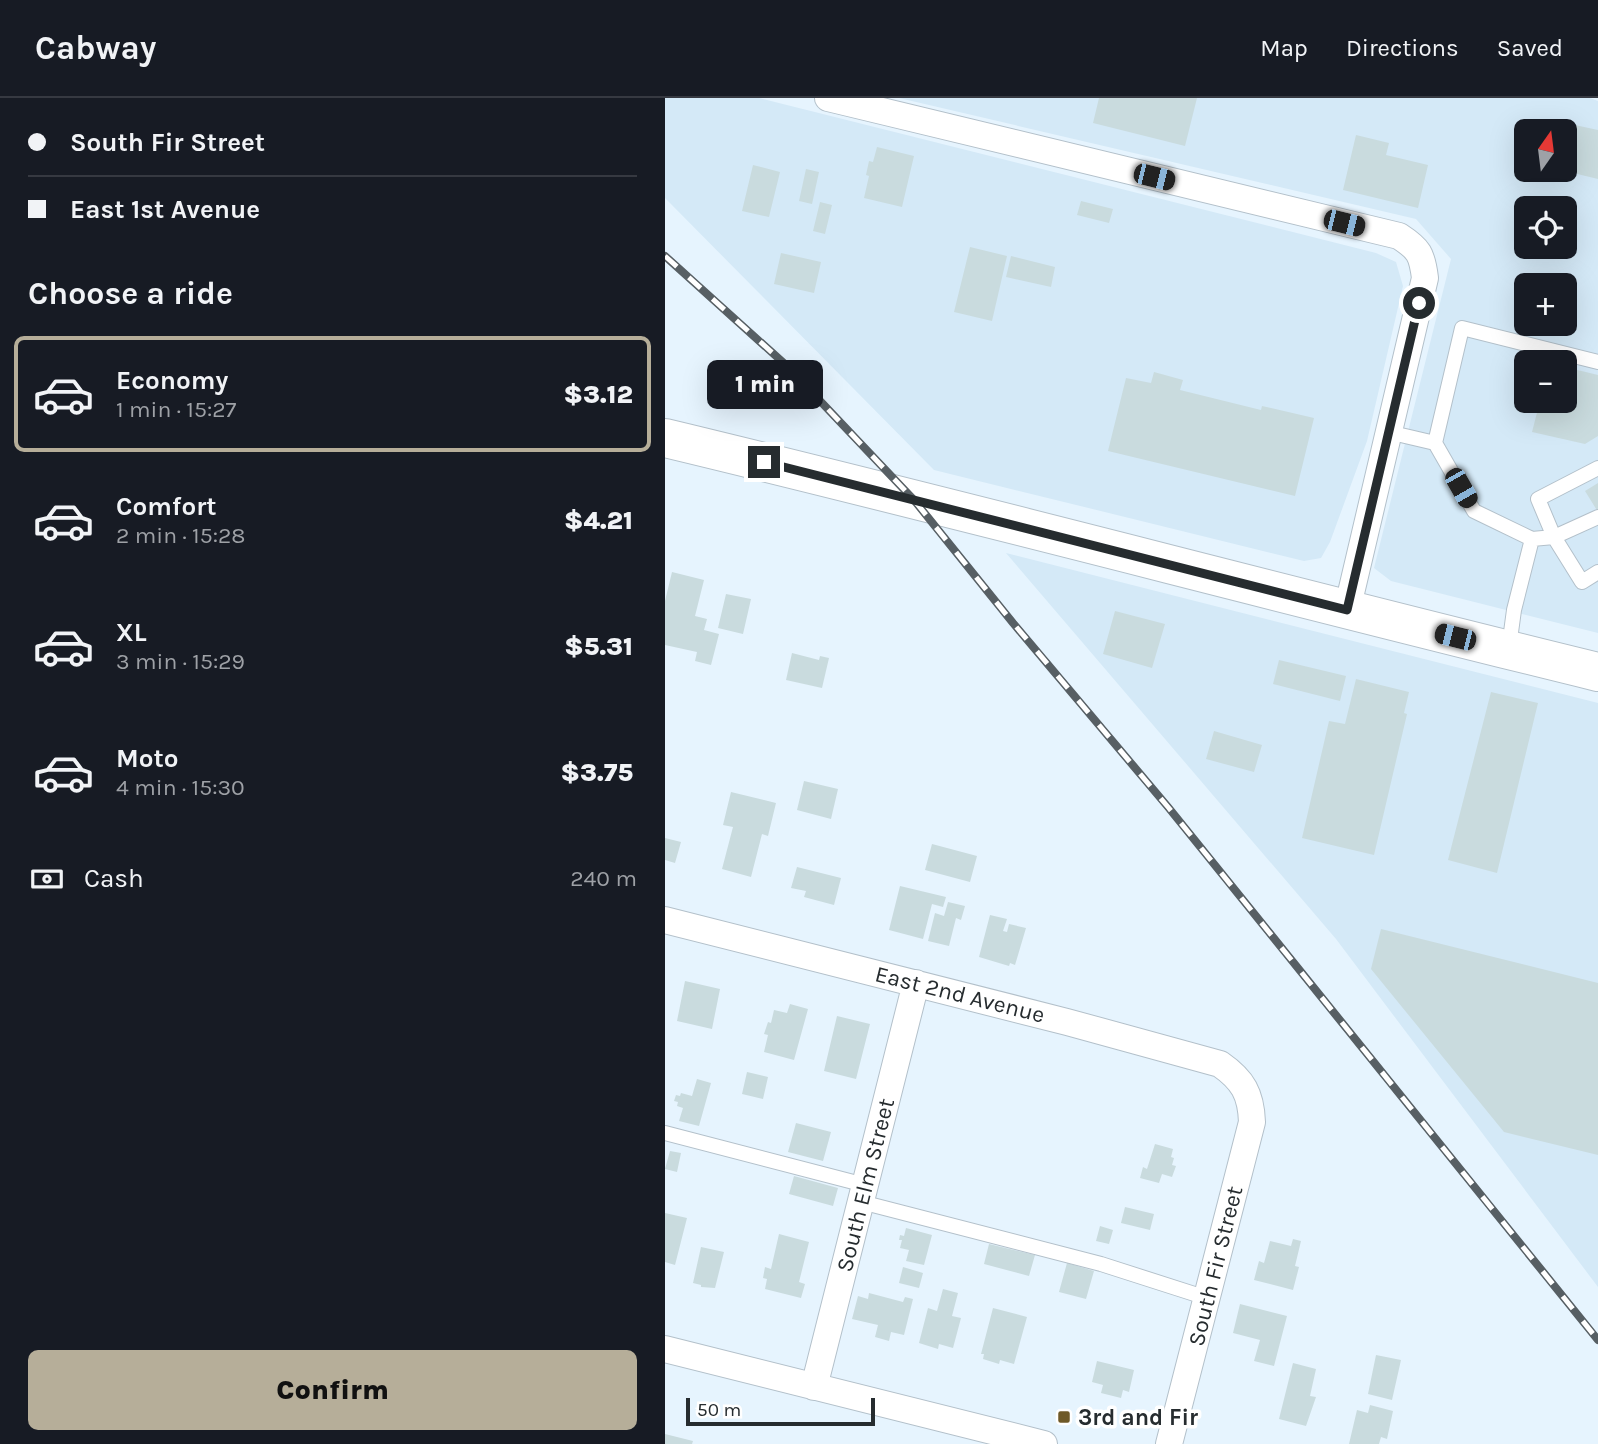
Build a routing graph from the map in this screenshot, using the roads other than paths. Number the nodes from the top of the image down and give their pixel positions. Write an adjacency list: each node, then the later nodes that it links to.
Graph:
1 (828, 98): 3 (street)
2 (1598, 362): 5 (lane)
3 (1388, 432): 5 (lane); 13 (street)
4 (665, 438): 13 (main road)
5 (1434, 443): 9 (lane)
6 (1598, 468): 8 (lane)
7 (1598, 517): 8 (lane)
8 (1554, 537): 9 (lane); 11 (lane)
9 (1532, 539): 14 (lane)
10 (1598, 572): 11 (lane)
11 (1582, 582): 12 (lane)
12 (1598, 589)
13 (1347, 610): 14 (main road)
14 (1509, 650): 15 (main road)
15 (1598, 671)
16 (665, 920): 17 (street, East 2nd Avenue)
17 (916, 982): 18 (street, East 2nd Avenue); 20 (street, South Elm Street)
18 (1245, 1088): 21 (street, South Fir Street)
19 (665, 1133): 20 (lane)
20 (863, 1194): 21 (lane); 23 (street, South Elm Street)
21 (1207, 1298): 25 (street, South Fir Street)
22 (665, 1349): 23 (street)
23 (814, 1387): 24 (street)
24 (1044, 1444)
25 (1169, 1444)

